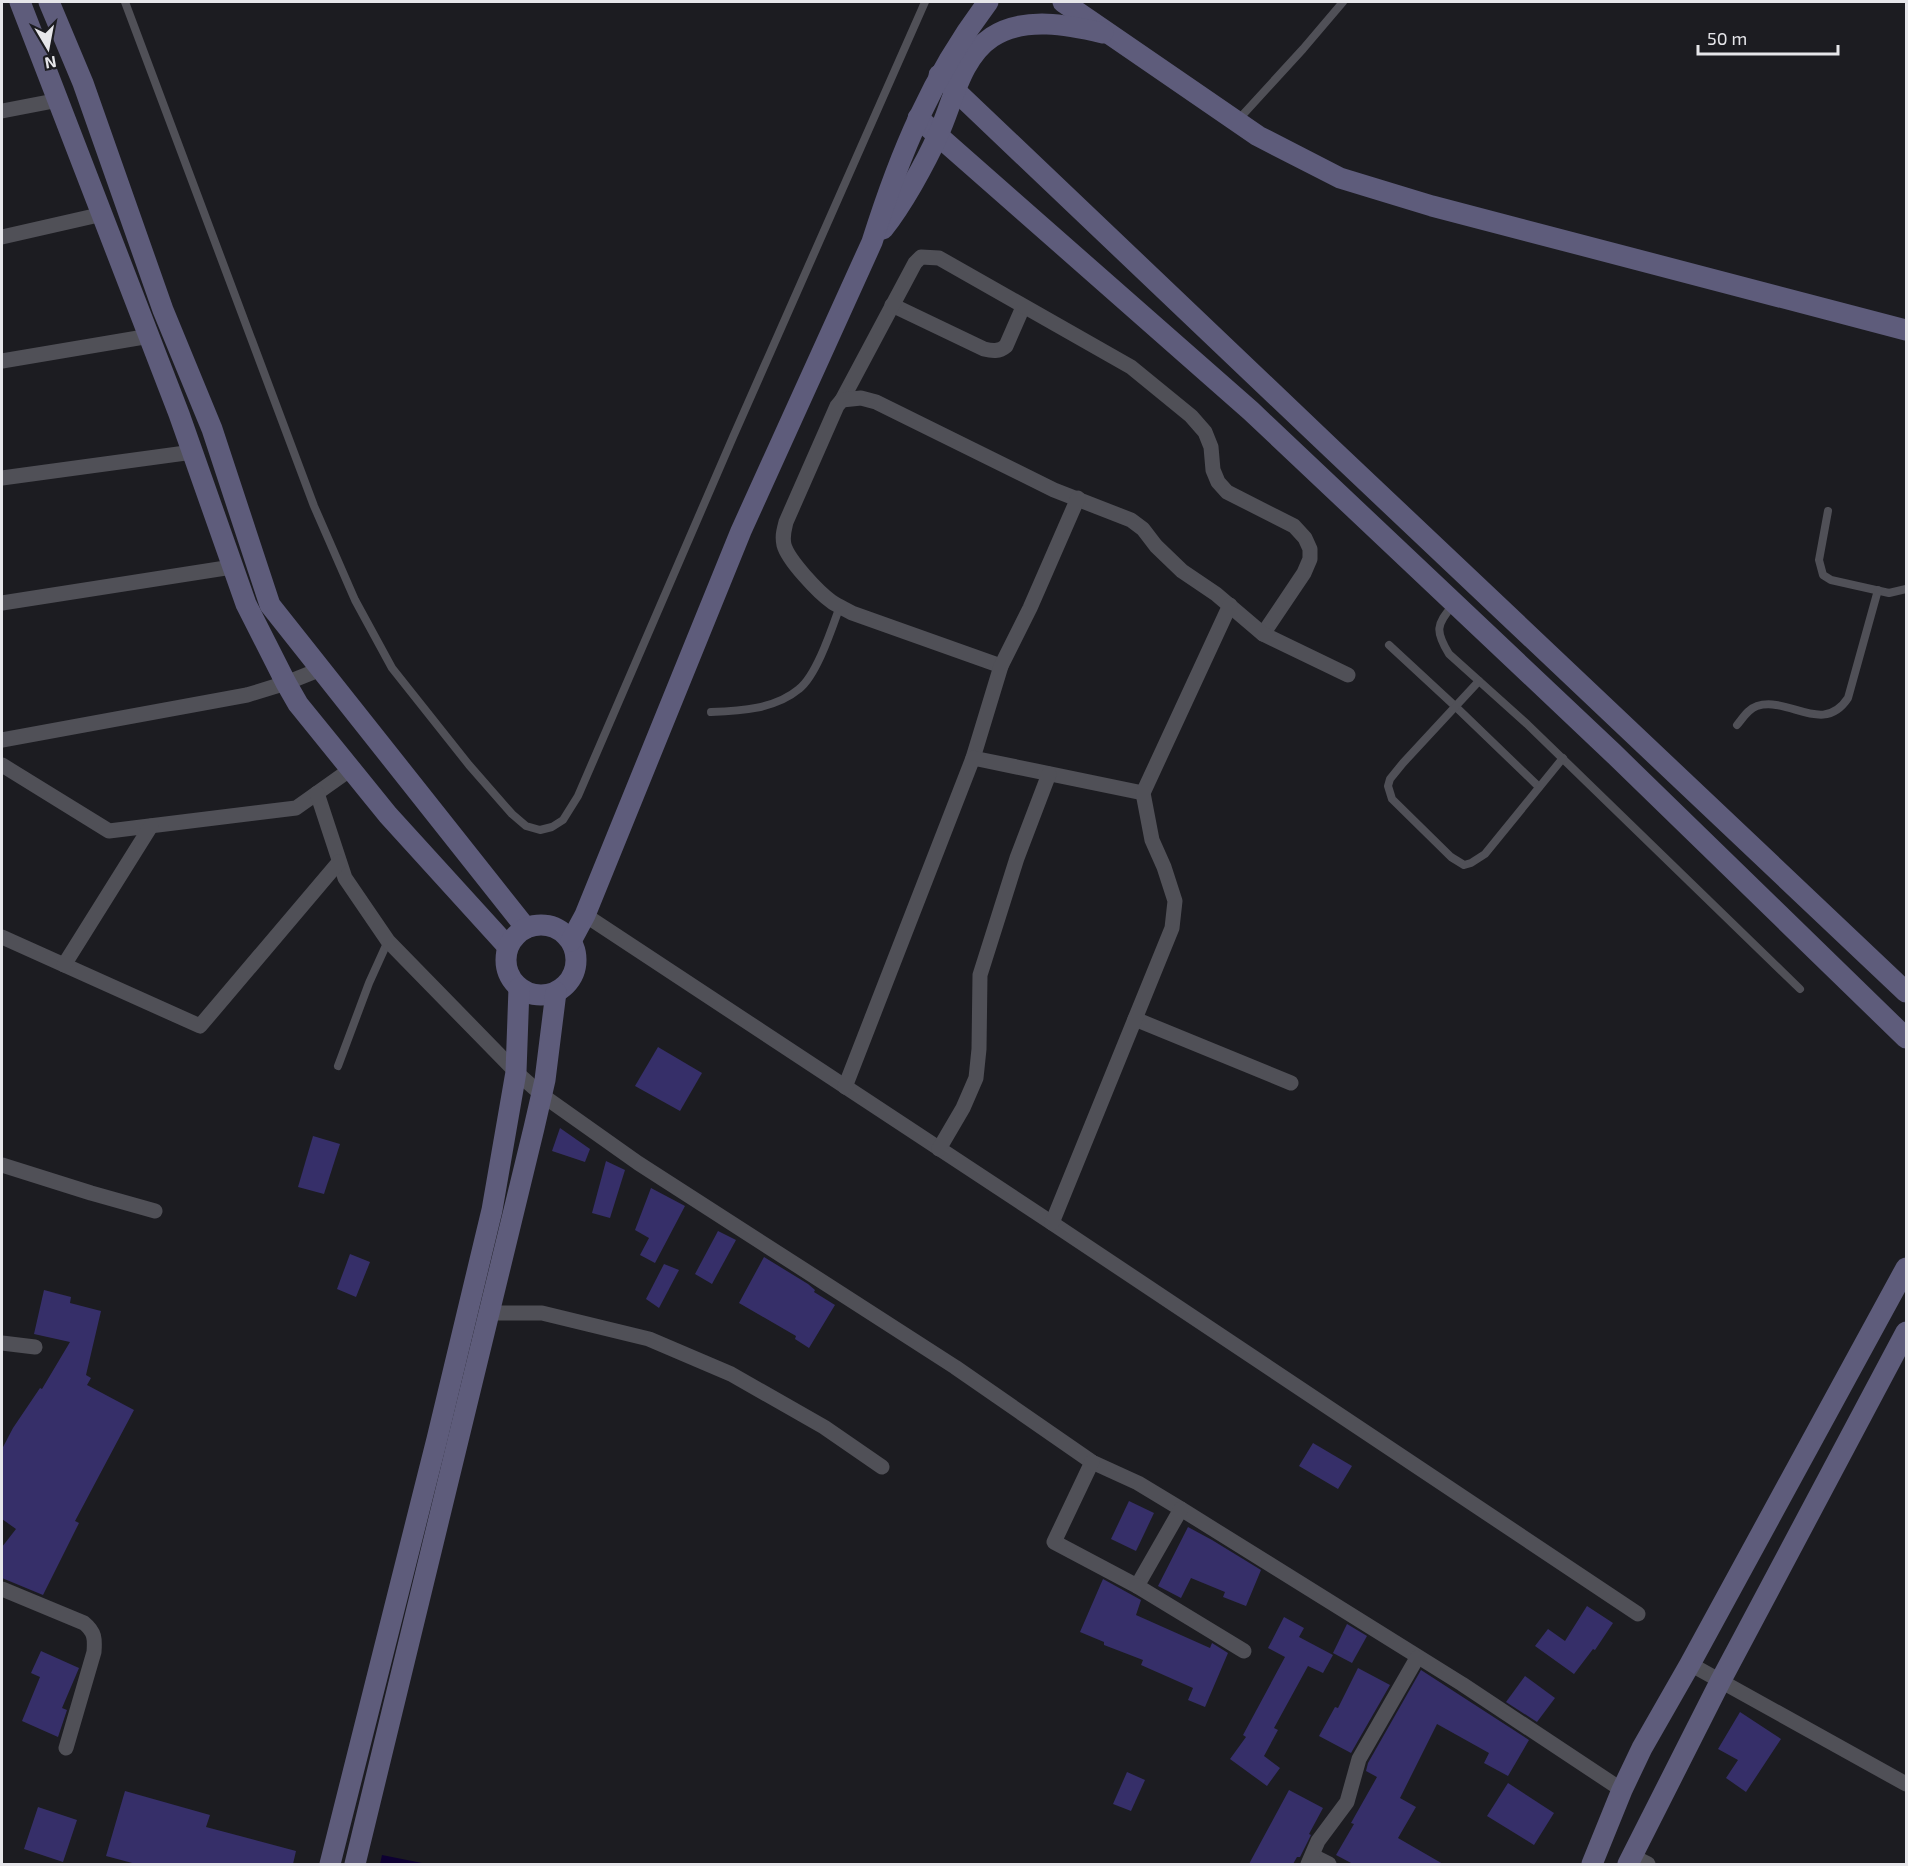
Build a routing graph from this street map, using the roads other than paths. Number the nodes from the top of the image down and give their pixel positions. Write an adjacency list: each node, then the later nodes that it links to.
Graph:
1 (20, 2): 11 (street)
2 (49, 2): 19 (street)
3 (125, 2): 4 (lane)
4 (925, 2)
5 (988, 2): 9 (street)
6 (1062, 2): 8 (street)
7 (1342, 2): 14 (lane)
8 (1113, 35): 10 (street); 14 (street)
9 (939, 75): 10 (street); 13 (street)
10 (956, 91): 15 (street); 69 (street)
11 (58, 100): 12 (street); 16 (street)
12 (2, 111)
13 (918, 118): 15 (street); 18 (street)
14 (1237, 121): 23 (street)
15 (938, 136): 18 (street); 35 (street)
16 (103, 214): 17 (street); 22 (street)
17 (2, 237)
18 (872, 242): 59 (street)
19 (160, 304): 22 (street); 41 (street)
20 (892, 305): 21 (street); 21 (street); 26 (street)
21 (1023, 307): 38 (street)
22 (140, 312): 24 (street)
23 (1906, 330)
24 (150, 336): 25 (street); 27 (street)
25 (2, 361)
26 (842, 400): 29 (street); 37 (street)
27 (193, 452): 28 (street); 31 (street)
28 (2, 478)
29 (1078, 498): 36 (street); 40 (street)
30 (1828, 512): 33 (lane)
31 (232, 567): 34 (street); 44 (street)
32 (1906, 589): 33 (lane)
33 (1878, 590): 47 (lane)
34 (2, 603)
35 (1454, 603): 43 (lane); 71 (street)
36 (1230, 605): 38 (street); 56 (street)
37 (840, 606): 40 (street); 46 (lane)
38 (1263, 634): 42 (street)
39 (1389, 645): 45 (lane)
40 (1001, 666): 49 (street)
41 (321, 669): 44 (street); 60 (street)
42 (1348, 675)
43 (1479, 681): 45 (lane); 50 (lane)
44 (286, 683): 48 (street); 52 (street)
45 (1456, 707): 54 (lane); 54 (lane)
46 (711, 712)
47 (1737, 725)
48 (2, 740)
49 (973, 758): 53 (street); 75 (street)
50 (1563, 758): 54 (lane); 67 (lane)
51 (2, 765): 57 (street)
52 (351, 769): 55 (street); 64 (street)
53 (1049, 774): 56 (street); 77 (street)
54 (1539, 787)
55 (316, 793): 57 (street); 58 (street)
56 (1143, 793): 70 (street)
57 (151, 826): 65 (street)
58 (339, 862): 62 (street); 65 (street)
59 (585, 915): 63 (street); 75 (street)
60 (526, 928): 63 (street); 64 (street)
61 (2, 937): 65 (street)
62 (388, 941): 72 (lane); 73 (street)
63 (571, 941): 68 (street)
64 (508, 947): 66 (street)
65 (64, 965)
66 (519, 988): 68 (street); 73 (street)
67 (1800, 989)
68 (556, 992): 76 (street)
69 (1906, 992)
70 (1135, 1019): 74 (street); 80 (street)
71 (1906, 1038)
72 (338, 1066)
73 (516, 1072): 76 (street); 101 (street)
74 (1291, 1083)
75 (845, 1087): 77 (street)
76 (542, 1095): 82 (street); 86 (street)
77 (939, 1149): 80 (street)
78 (2, 1165): 79 (street)
79 (155, 1210)
80 (1052, 1223): 91 (street)
81 (1906, 1268): 94 (street)
82 (489, 1314): 87 (street); 102 (street)
83 (1906, 1332): 95 (street)
84 (2, 1343): 85 (street)
85 (35, 1347)
86 (1092, 1462): 88 (street); 89 (street)
87 (882, 1467)
88 (1180, 1509): 89 (street); 93 (street)
89 (1137, 1586): 92 (street)
90 (2, 1589): 96 (street)
91 (1638, 1614)
92 (1244, 1651)
93 (1418, 1658): 98 (street); 99 (street)
94 (1690, 1664): 95 (street); 98 (street)
95 (1721, 1680): 97 (street); 100 (street)
96 (66, 1748)
97 (1906, 1784)
98 (1622, 1790): 104 (street)
99 (1310, 1860): 103 (street)
100 (1636, 1862)
101 (330, 1864)
102 (355, 1864)
103 (1329, 1864)
104 (1592, 1864)

